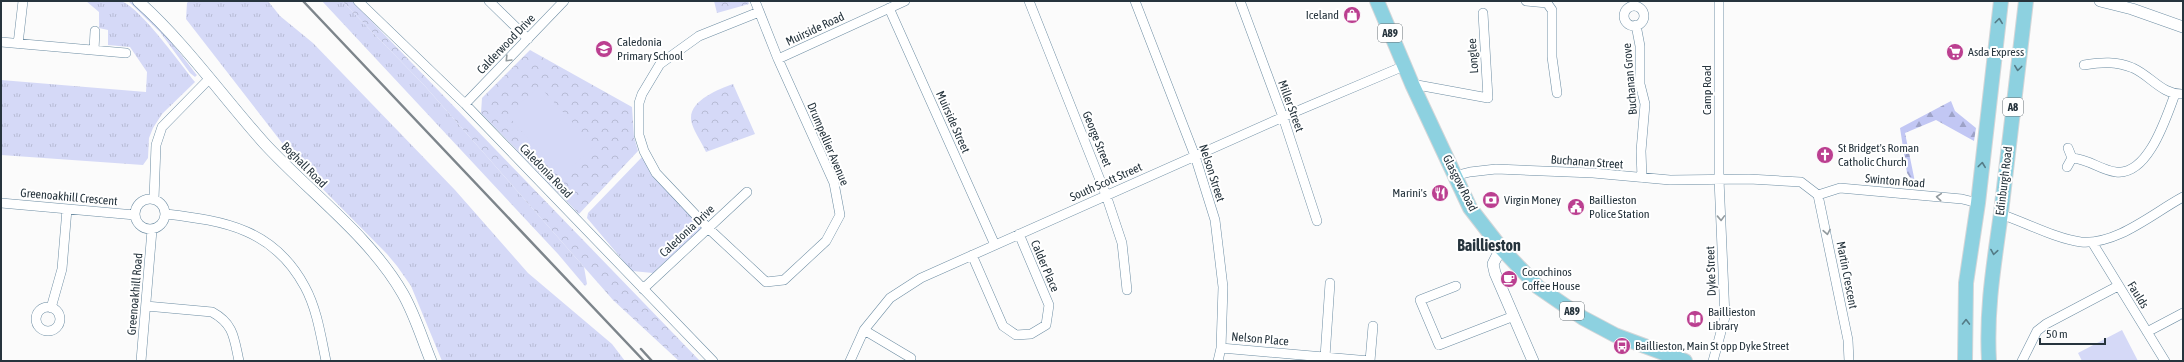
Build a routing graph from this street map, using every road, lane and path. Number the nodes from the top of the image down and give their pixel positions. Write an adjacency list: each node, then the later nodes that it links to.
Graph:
1 (23, 1): 25 (street)
2 (138, 1): 31 (street, Boghall Road)
3 (358, 1): 35 (street, Caledonia Road)
4 (489, 1): 23 (street)
5 (564, 1): 23 (street, Calderwood Drive)
6 (755, 1): 18 (street, Drumpellier Avenue)
7 (905, 1): 17 (street, Muirside Road)
8 (1029, 1): 46 (street, George Street)
9 (1135, 1): 38 (street, Nelson Street)
10 (1240, 1): 36 (street, Miller Street)
11 (1376, 1): 30 (main road, Glasgow Road / A89)
12 (1526, 1): 33 (street)
13 (1719, 1): 43 (street, Camp Road)
14 (2001, 1): 50 (main road, Edinburgh Road / A8, one-way to 14)
15 (2026, 1): 53 (main road, Edinburgh Road / A8, one-way to 53)
16 (2100, 1): 21 (street)
17 (889, 8): 28 (street, Muirside Road); 60 (street, Muirside Street)
18 (760, 12): 28 (street, Drumpellier Avenue); 56 (street, Drumpellier Avenue)
19 (1483, 13): 32 (street, Longlee)
20 (1636, 25): 42 (street, Buchanan Grove)
21 (2183, 27)
22 (96, 31): 26 (street)
23 (528, 39): 35 (street, Calderwood Drive, one-way to 35)
24 (1, 42): 25 (street)
25 (18, 44): 26 (street)
26 (94, 50): 27 (street)
27 (126, 53)
28 (778, 59): 56 (street, Drumpellier Avenue)
29 (2084, 65): 34 (street)
30 (1404, 66): 32 (main road, Glasgow Road / A89); 36 (street, South Scott Street)
31 (210, 78): 48 (street); 82 (street, Boghall Road)
32 (1412, 84): 41 (main road, Glasgow Road / A89)
33 (1557, 94)
34 (2179, 94): 39 (street)
35 (465, 104): 66 (street, Caledonia Road)
36 (1283, 117): 38 (street, South Scott Street); 55 (street, Miller Street)
37 (2068, 148): 39 (street)
38 (1195, 156): 46 (street, South Scott Street); 75 (street, Nelson Street)
39 (2072, 158): 40 (street)
40 (2066, 167)
41 (1454, 176): 42 (street, Buchanan Street); 61 (main road, Glasgow Road / A89)
42 (1642, 178): 43 (street, Buchanan Street)
43 (1719, 179): 45 (street); 88 (street, Dyke Street, one-way to 88)
44 (747, 192): 56 (street, Caledonia Drive)
45 (1818, 194): 50 (street, Swinton Road, one-way to 45); 89 (street, Martin Crescent, one-way to 89)
46 (1106, 195): 58 (street, South Scott Street); 67 (street, George Street)
47 (2183, 197): 59 (street)
48 (154, 199): 52 (street); 54 (street)
49 (1, 203): 51 (street, Greenoakhill Crescent)
50 (1978, 203): 53 (main road); 90 (main road, Edinburgh Road / A8, one-way to 50)
51 (66, 209): 54 (street, Greenoakhill Crescent); 69 (street)
52 (166, 214): 57 (street); 81 (street)
53 (2000, 214): 59 (street); 91 (main road, Edinburgh Road / A8, one-way to 91)
54 (135, 215): 57 (street)
55 (1317, 221)
56 (708, 228): 66 (street, Caledonia Drive)
57 (152, 230): 68 (street, Greenoakhill Road)
58 (1019, 234): 60 (street, South Scott Street); 62 (street, Calder Place)
59 (2092, 242): 65 (street, Faulds)
60 (995, 245): 62 (street, South Scott Street)
61 (1501, 248): 71 (street); 87 (main road, Glasgow Road / A89)
62 (972, 255): 73 (street, South Scott Street)
63 (1330, 283): 76 (street)
64 (1456, 286): 71 (street)
65 (2118, 286): 74 (street, Faulds); 92 (street)
66 (643, 289): 83 (street, Caledonia Road)
67 (1127, 290)
68 (146, 306): 79 (street, Greenoakhill Road); 80 (street)
69 (51, 308)
70 (2183, 313): 74 (street)
71 (1514, 316): 86 (street)
72 (1373, 326): 76 (street, Nelson Place)
73 (864, 330): 77 (street); 84 (street, South Scott Street)
74 (2147, 332): 93 (street, Faulds)
75 (1221, 348): 78 (street, Nelson Place); 85 (street, Nelson Street)
76 (1325, 357): 78 (street, Nelson Place)
77 (911, 358)
78 (1297, 358)
79 (142, 361)
80 (239, 361)
81 (326, 361)
82 (431, 361)
83 (713, 361)
84 (850, 361)
85 (1218, 361)
86 (1533, 361)
87 (1685, 361)
88 (1713, 361)
89 (1849, 361)
90 (1965, 361)
91 (1989, 361)
92 (2022, 361)
93 (2165, 361)

